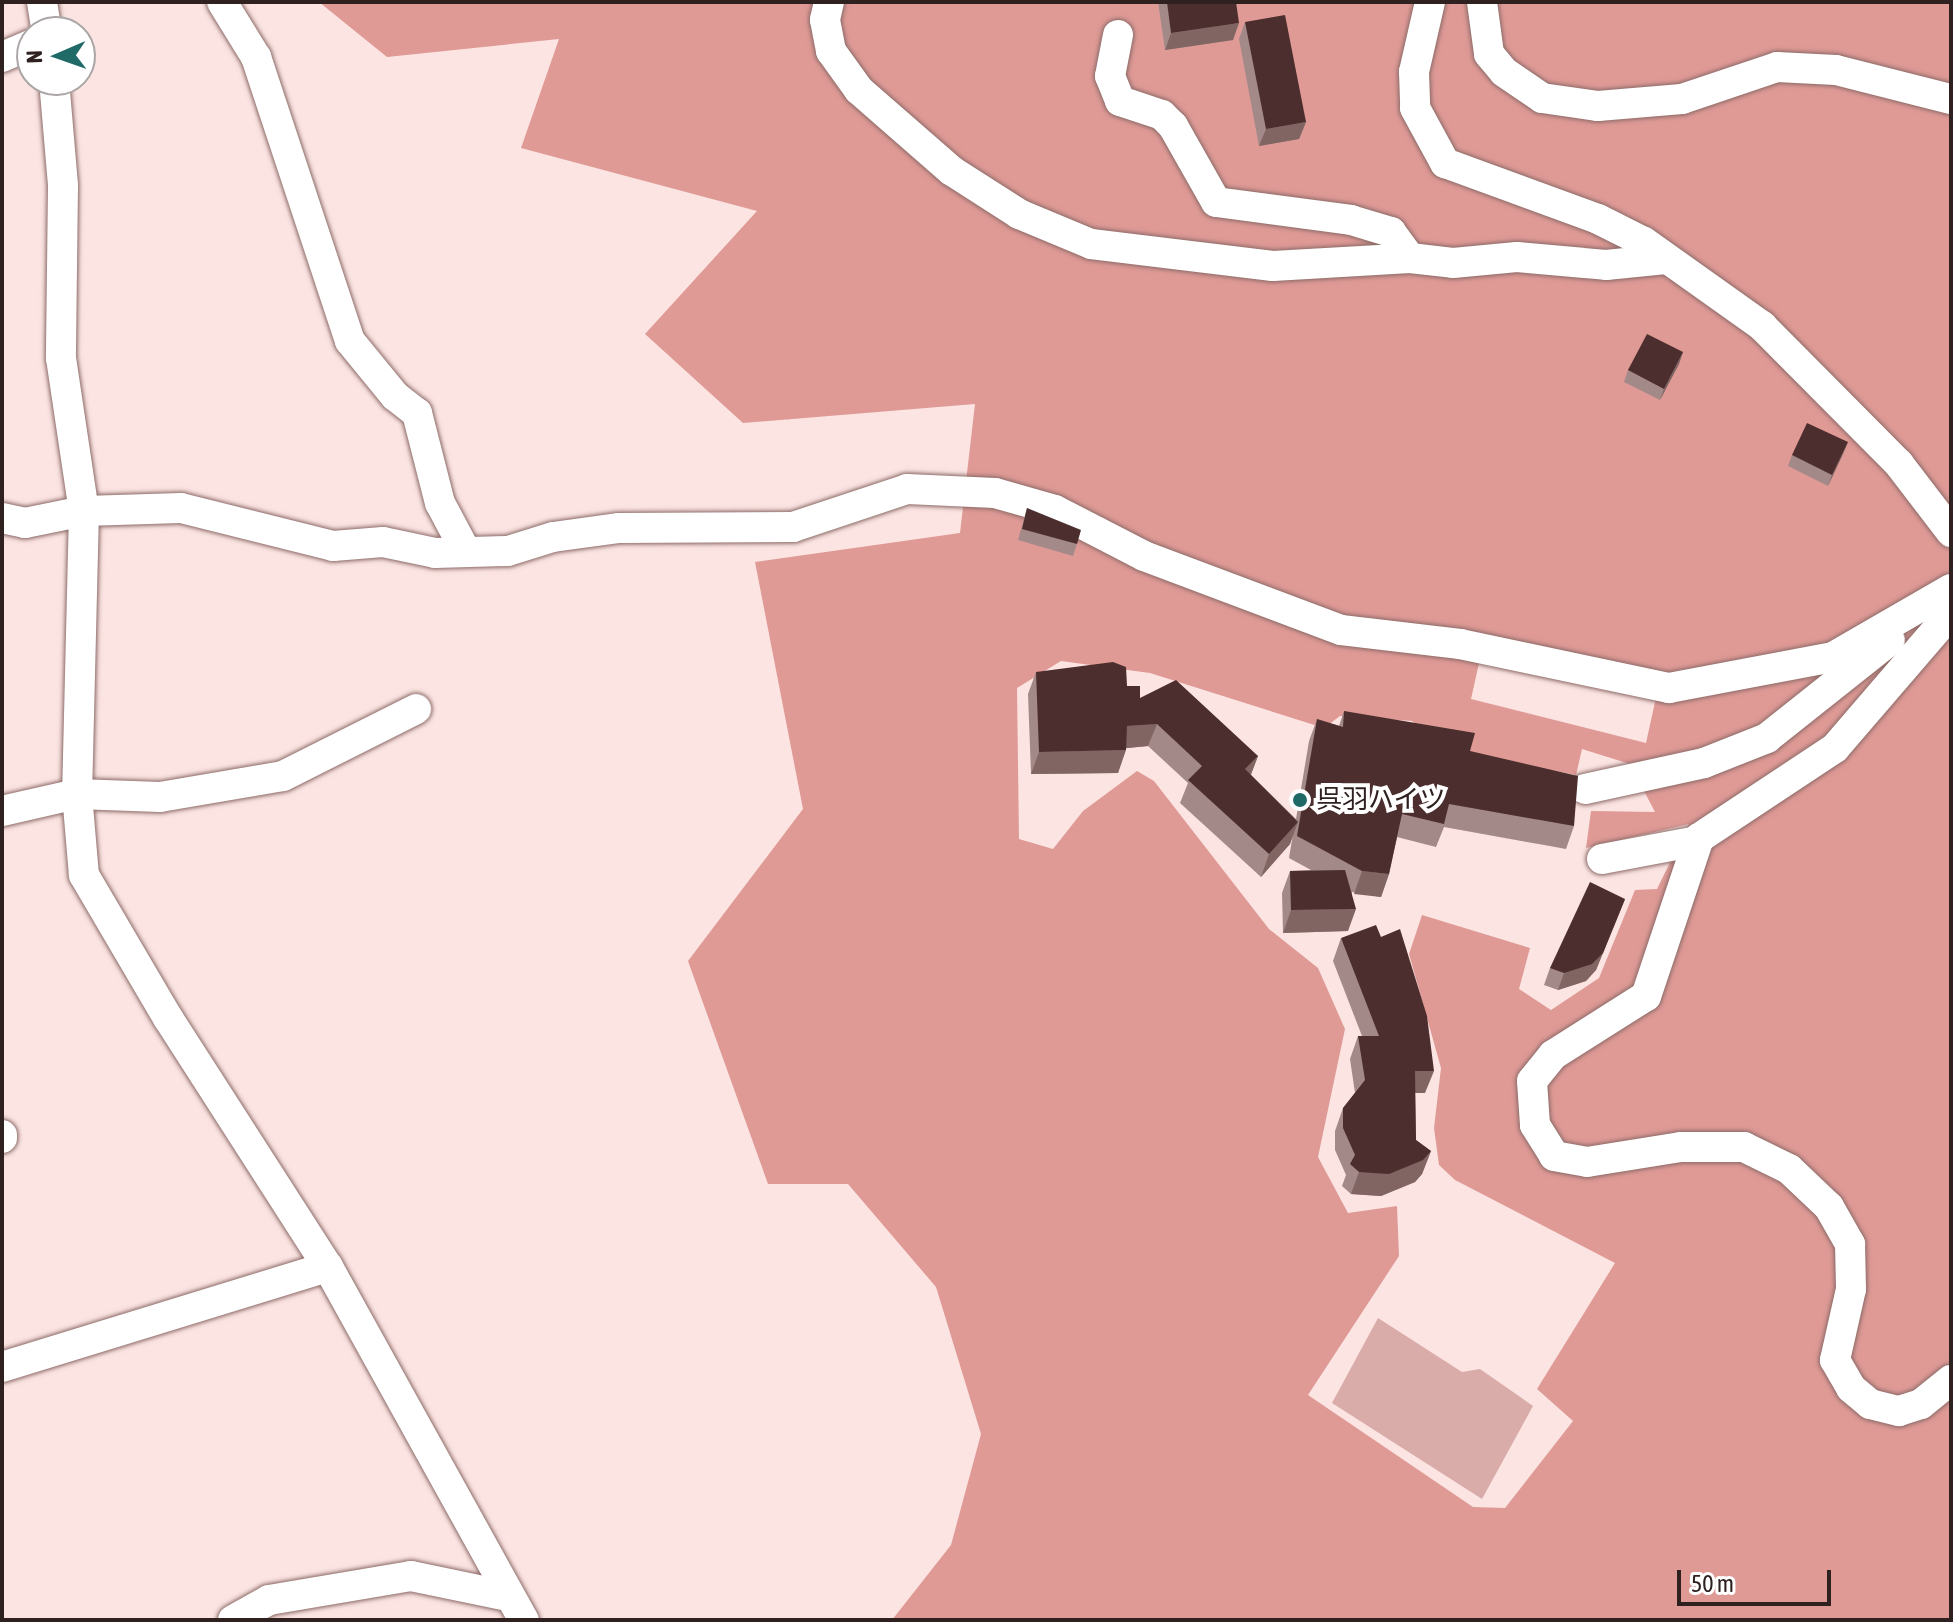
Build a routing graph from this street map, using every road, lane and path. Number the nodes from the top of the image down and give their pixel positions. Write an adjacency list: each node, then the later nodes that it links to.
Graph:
1 (222, 2): 13 (street)
2 (829, 2): 8 (street)
3 (1430, 2): 9 (street)
4 (1482, 2): 7 (street)
5 (1118, 35): 8 (street)
6 (55, 96): 10 (street)
7 (1951, 99)
8 (1410, 258): 9 (street)
9 (1666, 259): 12 (street)
10 (84, 511): 11 (street); 13 (street); 19 (street)
11 (2, 518)
12 (1951, 532)
13 (466, 552): 15 (street)
14 (1951, 589): 15 (street)
15 (1912, 613): 18 (street)
16 (1951, 613): 21 (street)
17 (416, 709): 19 (street)
18 (1585, 789)
19 (77, 794): 20 (street); 23 (street)
20 (2, 811)
21 (1697, 841): 22 (street); 25 (street)
22 (1602, 859)
23 (328, 1267): 24 (street); 26 (street)
24 (2, 1367)
25 (1951, 1380)
26 (516, 1608): 27 (street)
27 (233, 1620)

